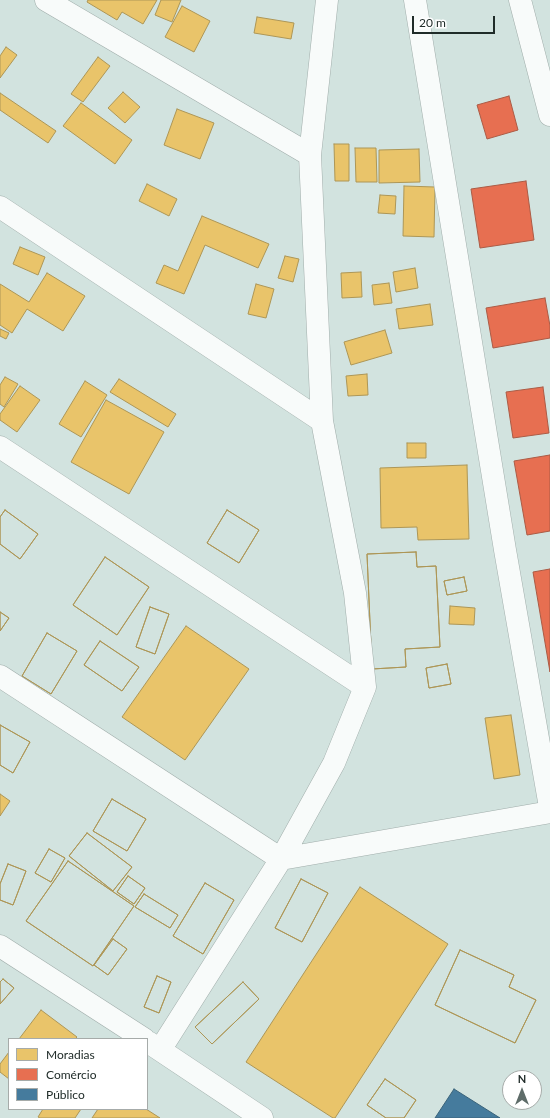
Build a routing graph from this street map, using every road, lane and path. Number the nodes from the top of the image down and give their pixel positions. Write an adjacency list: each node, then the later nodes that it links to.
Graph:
1 (46, 0): 6 (street)
2 (327, 0): 6 (street)
3 (415, 0): 12 (street)
4 (520, 0): 5 (street)
5 (550, 115)
6 (310, 156): 8 (street)
7 (0, 207): 8 (street)
8 (322, 421): 11 (street)
9 (0, 447): 11 (street)
10 (0, 676): 14 (street)
11 (365, 687): 14 (street)
12 (550, 807)
13 (550, 812): 14 (street)
14 (281, 859): 17 (street)
15 (2, 951): 16 (street)
16 (142, 1038)
17 (150, 1043): 18 (street)
18 (262, 1118)

